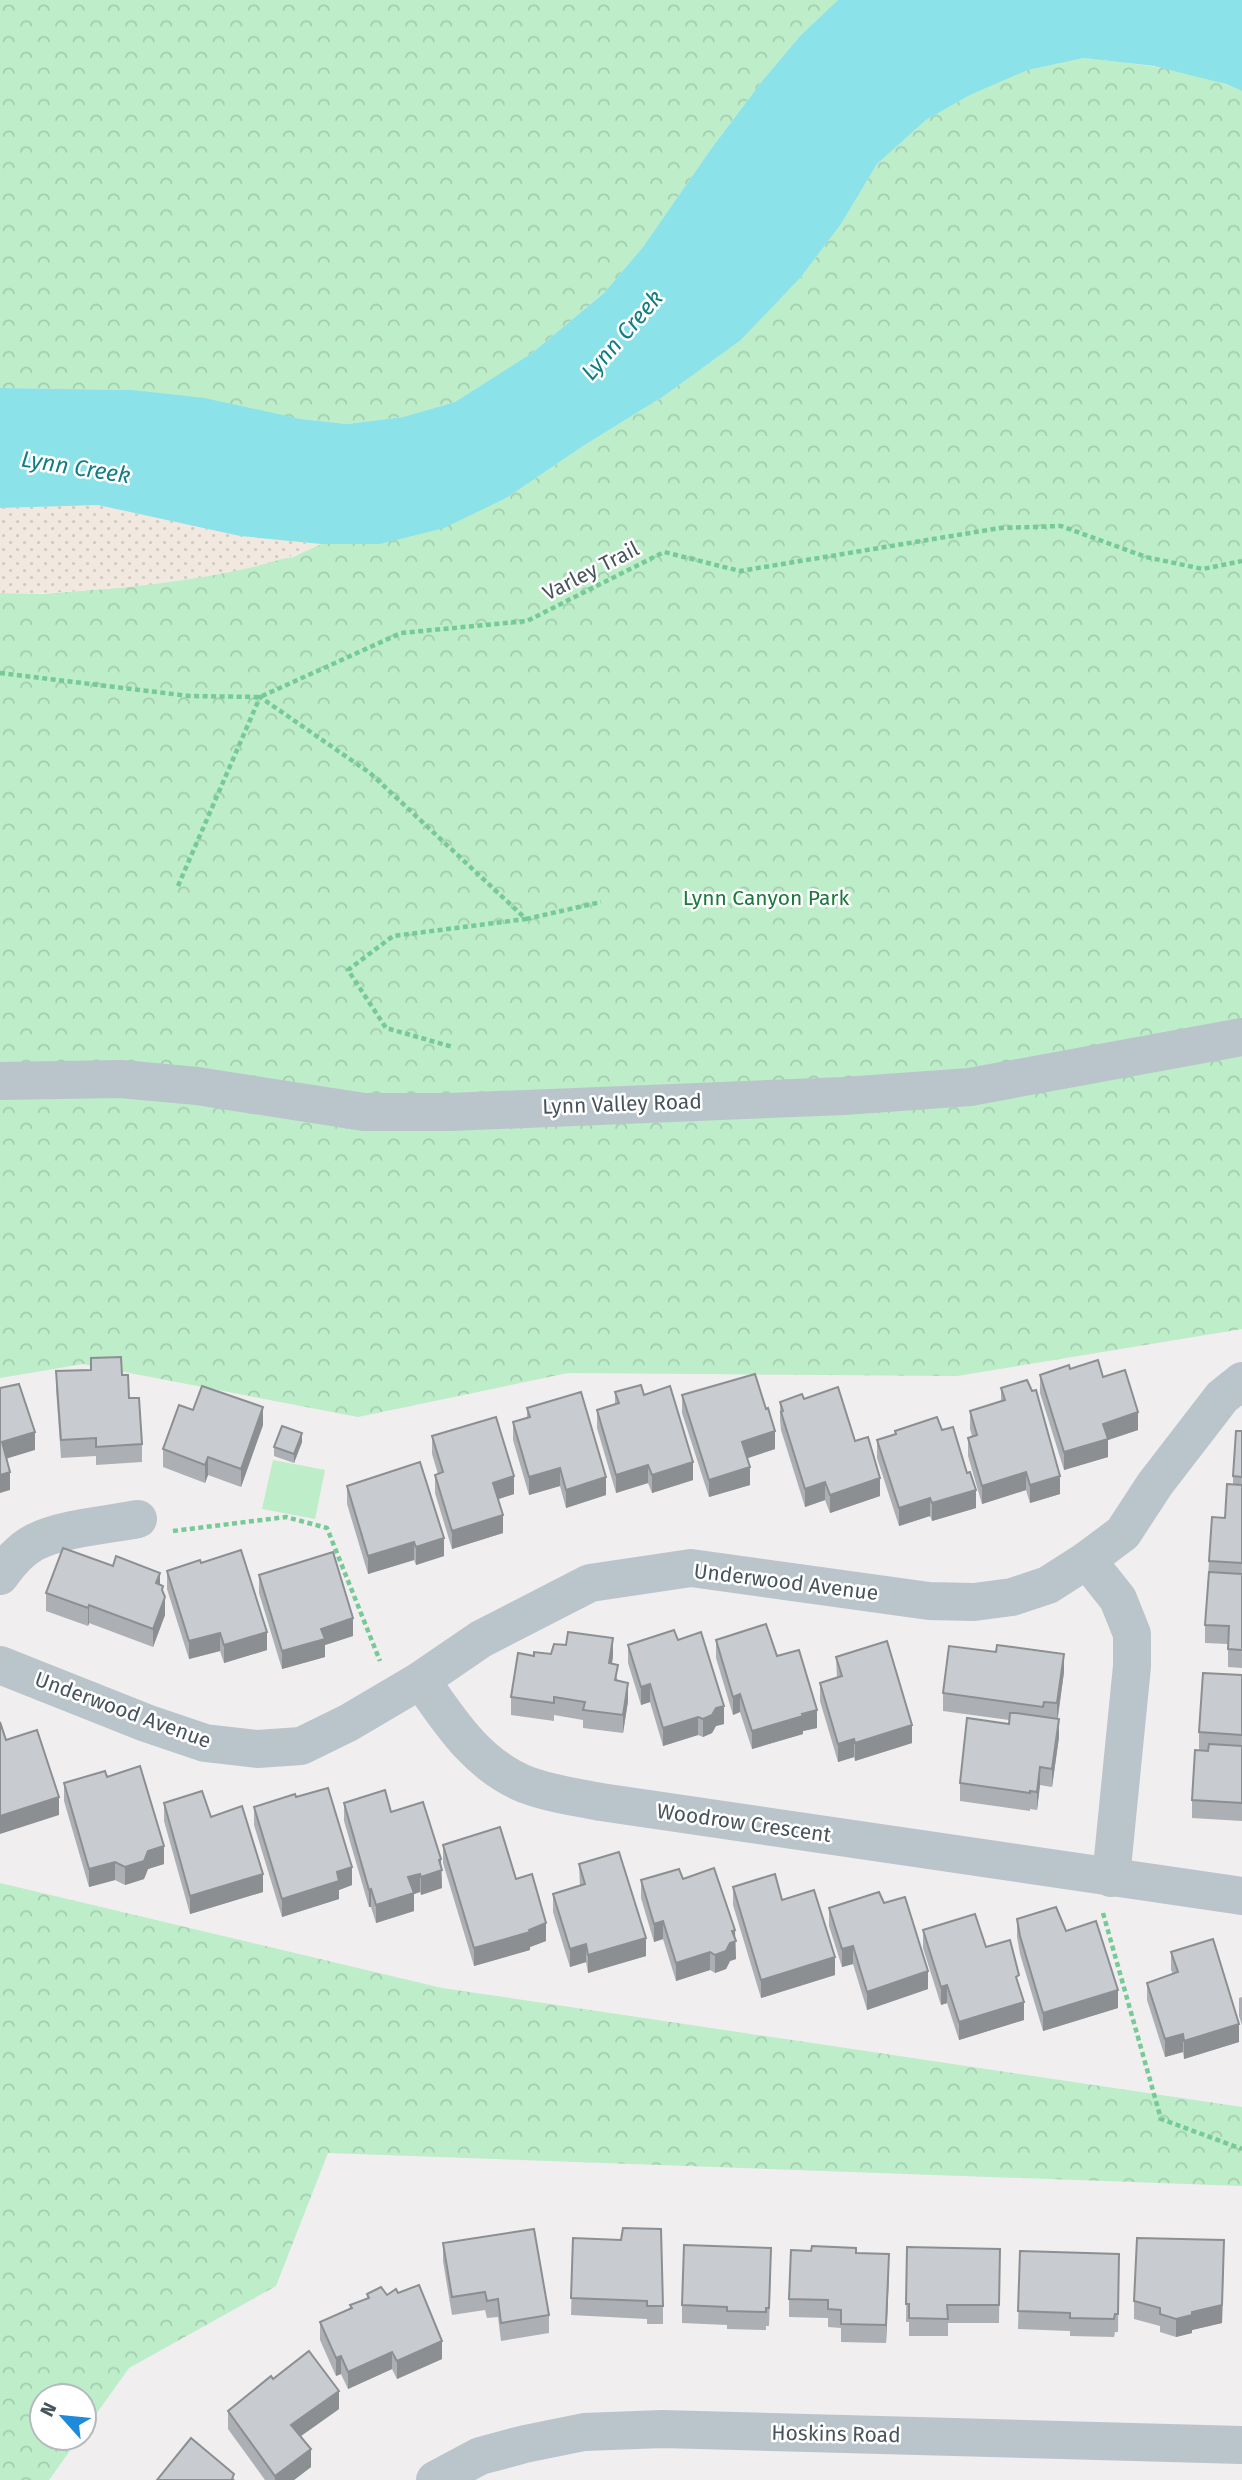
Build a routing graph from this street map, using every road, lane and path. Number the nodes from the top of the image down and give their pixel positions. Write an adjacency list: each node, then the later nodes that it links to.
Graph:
1 (1242, 561): 3 (path, Varley Trail)
2 (0, 673): 3 (path, Varley Trail)
3 (260, 697): 4 (path); 6 (path)
4 (178, 886)
5 (601, 902): 6 (path)
6 (526, 919): 8 (path)
7 (1242, 1037): 9 (street, Lynn Valley Road)
8 (453, 1047)
9 (0, 1081)
10 (1242, 1381): 12 (street, Underwood Avenue)
11 (138, 1519): 13 (street); 15 (path)
12 (1087, 1560): 15 (street, Underwood Avenue); 16 (street)
13 (0, 1576)
14 (0, 1665): 15 (street, Underwood Avenue)
15 (407, 1688): 16 (street, Woodrow Crescent)
16 (1104, 1877): 17 (street, Woodrow Crescent); 18 (path)
17 (1242, 1896)
18 (1242, 2149)
19 (1242, 2445): 20 (street, Hoskins Road)
20 (436, 2479)

